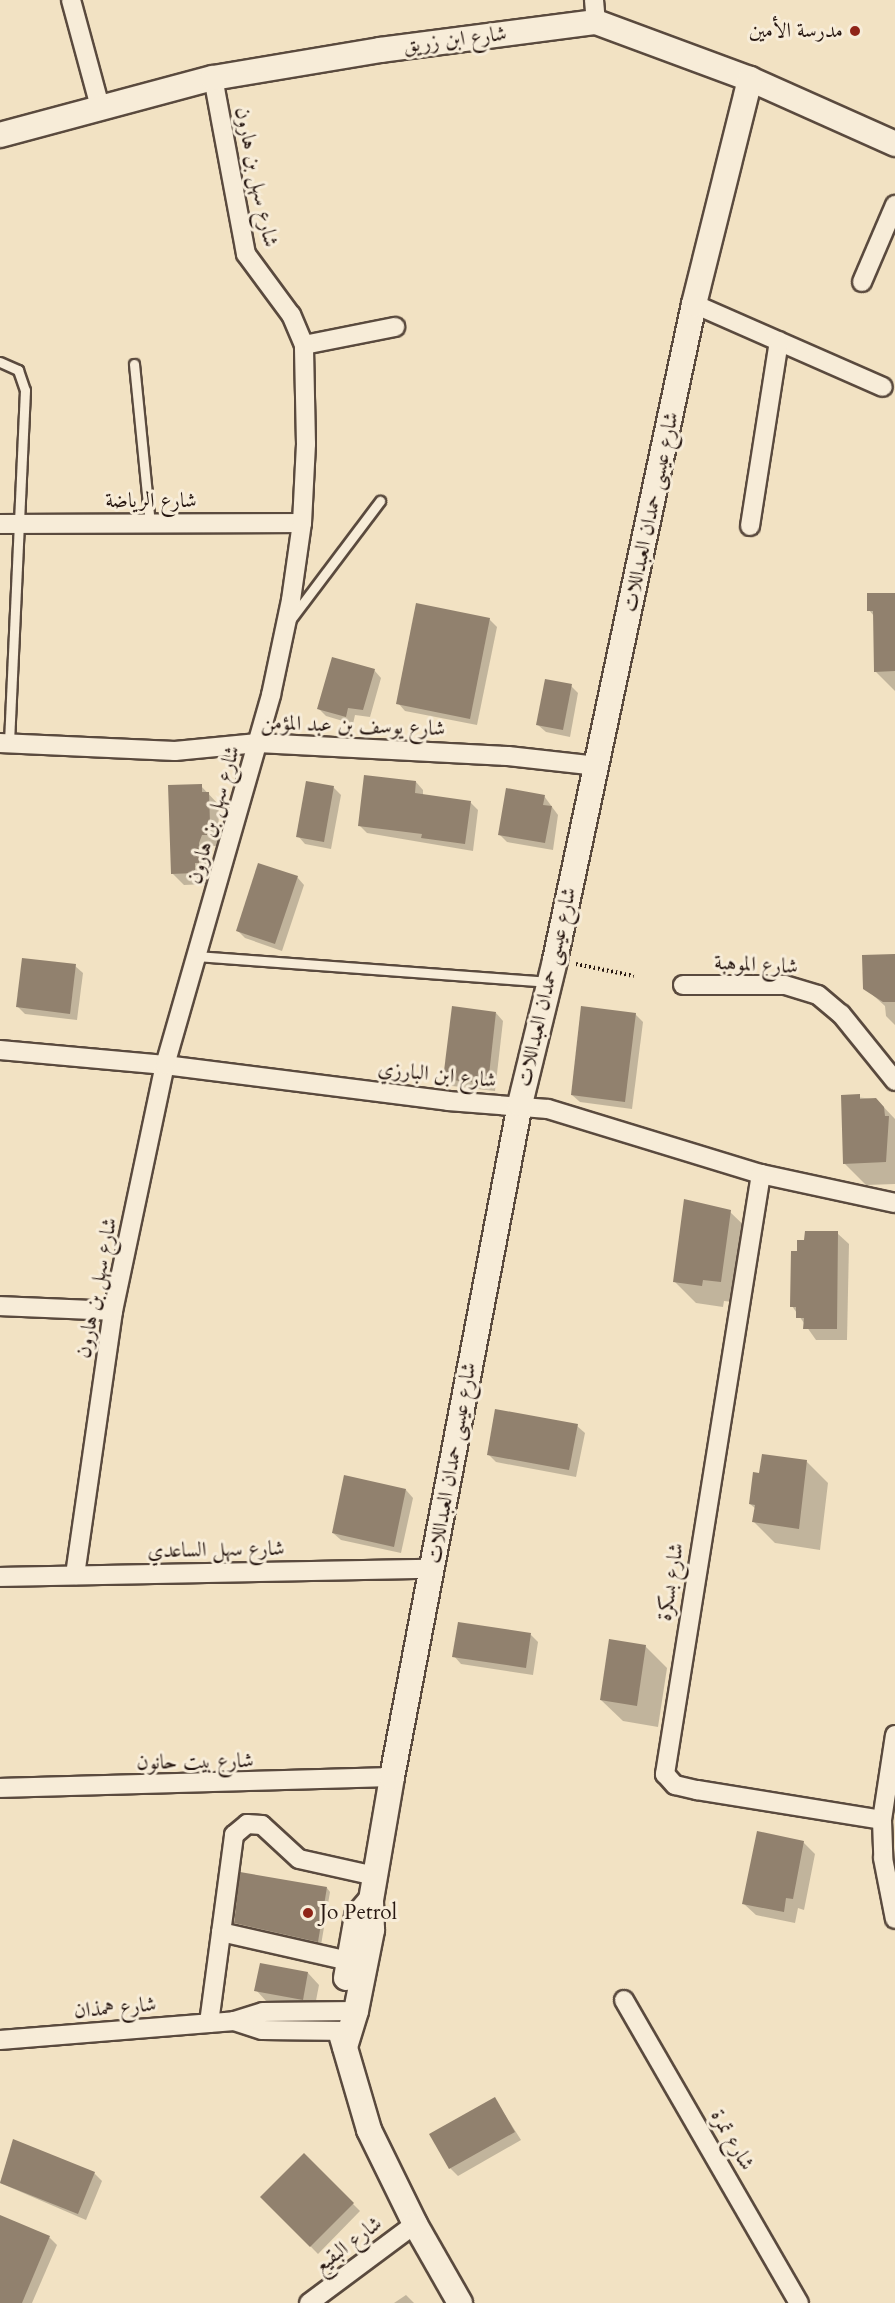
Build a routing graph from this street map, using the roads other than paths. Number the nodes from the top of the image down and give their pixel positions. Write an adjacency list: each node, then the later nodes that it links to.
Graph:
1 (71, 0): 5 (street)
2 (595, 11): 3 (street, شارع ابن زريق); 4 (street, شارع ابن زريق)
3 (213, 78): 5 (street, شارع ابن زريق); 13 (street, شارع سهل بن هارون)
4 (750, 79): 7 (street, شارع ابن زريق); 10 (street, شارع عيسى حمدان العبداللات)
5 (100, 107): 6 (street, شارع ابن زريق)
6 (0, 135)
7 (895, 144)
8 (895, 205): 9 (street)
9 (862, 282)
10 (694, 304): 12 (street); 25 (street, شارع عيسى حمدان العبداللات)
11 (395, 327): 13 (street)
12 (780, 342): 16 (street); 21 (street)
13 (304, 345): 18 (street, شارع سهل بن هارون)
14 (0, 362): 20 (lane)
15 (134, 364): 19 (lane)
16 (883, 387)
17 (380, 501): 22 (lane)
18 (302, 523): 19 (street, شارع الرياضة); 22 (street, شارع سهل بن هارون)
19 (150, 524): 20 (street, شارع الرياضة)
20 (8, 525): 23 (lane)
21 (750, 526)
22 (284, 628): 24 (street, شارع سهل بن هارون)
23 (5, 743): 24 (street, شارع يوسف بن عبد المؤمن)
24 (258, 743): 25 (street, شارع يوسف بن عبد المؤمن); 26 (street, شارع سهل بن هارون)
25 (597, 766): 27 (street, شارع عيسى حمدان العبداللات)
26 (197, 956): 27 (lane); 30 (street, شارع سهل بن هارون)
27 (552, 971): 32 (street, شارع عيسى حمدان العبداللات)
28 (683, 985): 31 (street, شارع الموهبة)
29 (0, 1050): 30 (street, شارع ابن البارزي)
30 (165, 1065): 32 (street, شارع ابن البارزي); 36 (street, شارع سهل بن هارون)
31 (895, 1082)
32 (520, 1104): 33 (street, شارع ابن البارزي); 37 (street, شارع عيسى حمدان العبداللات)
33 (761, 1174): 34 (street, شارع ابن البارزي); 43 (street, شارع بسكرة)
34 (895, 1203)
35 (0, 1306): 36 (street)
36 (113, 1311): 38 (street, شارع سهل بن هارون)
37 (433, 1569): 38 (street, شارع سهل الساعدي); 41 (street, شارع عيسى حمدان العبداللات)
38 (75, 1575): 39 (street, شارع سهل الساعدي)
39 (0, 1577)
40 (895, 1735): 43 (street)
41 (392, 1777): 42 (street, شارع بيت حانون); 44 (street, شارع عيسى حمدان العبداللات)
42 (0, 1788)
43 (882, 1820): 46 (street)
44 (375, 1876): 45 (street, شارع عيسى حمدان العبداللات); 47 (street)
45 (371, 1900): 48 (street, شارع عيسى حمدان العبداللات); 51 (street, شارع عيسى حمدان العبداللات)
46 (895, 1919)
47 (221, 1932): 48 (street); 50 (street)
48 (349, 1961): 51 (street, شارع عيسى حمدان العبداللات)
49 (624, 2000): 56 (street, شارع تمرة)
50 (209, 2023): 51 (street, شارع همذان); 52 (street, شارع همذان)
51 (347, 2026): 53 (street, شارع عيسى حمدان العبداللات)
52 (0, 2040)
53 (415, 2224): 54 (street, شارع البقيع); 55 (street, شارع عيسى حمدان العبداللات)
54 (309, 2303)
55 (460, 2303)
56 (800, 2303)

